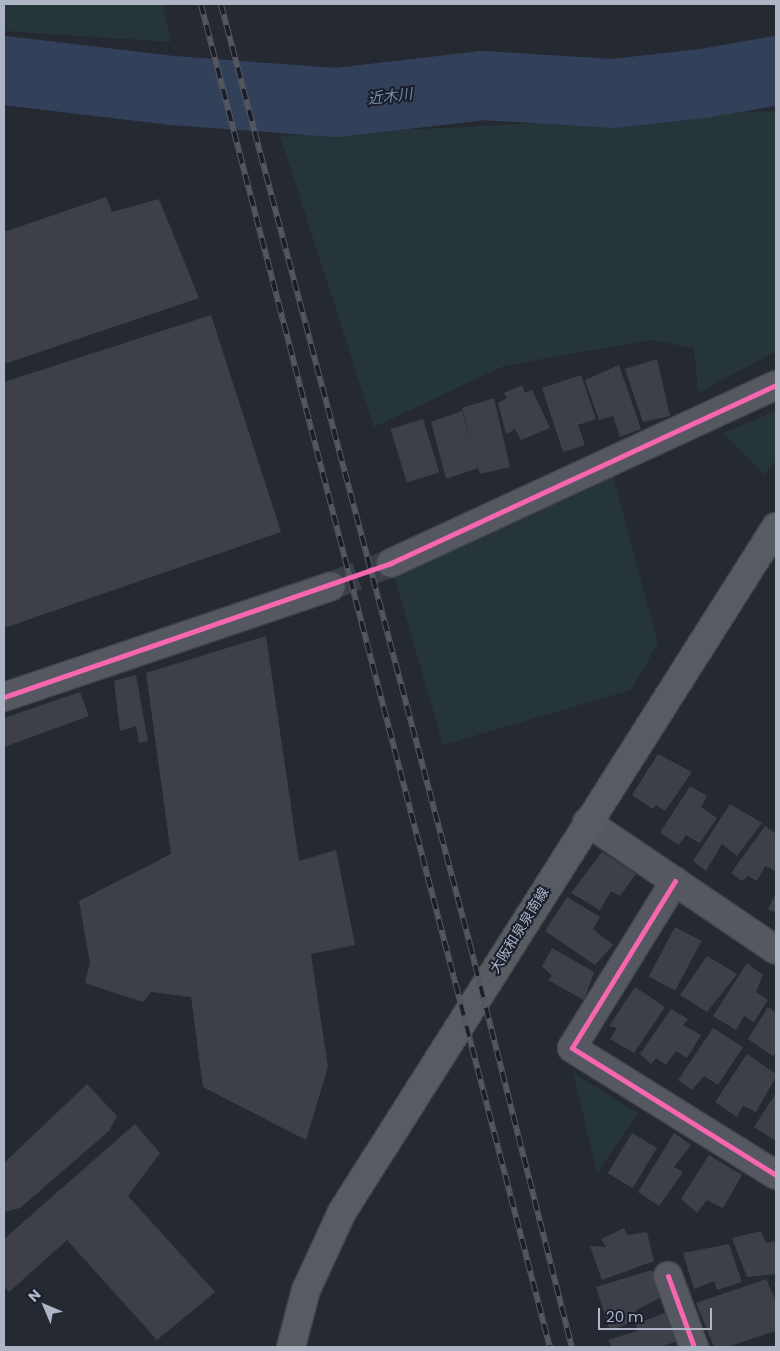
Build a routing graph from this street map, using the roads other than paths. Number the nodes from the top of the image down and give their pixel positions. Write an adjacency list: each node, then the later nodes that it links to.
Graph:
1 (776, 385): 3 (street)
2 (776, 527): 6 (main road, 大阪和泉泉南線)
3 (391, 563)
4 (331, 586): 5 (street)
5 (4, 697)
6 (587, 822): 7 (street); 11 (main road, 大阪和泉泉南線)
7 (675, 881): 8 (street); 9 (street)
8 (776, 950)
9 (776, 1175)
10 (668, 1276): 12 (street)
11 (291, 1347)
12 (694, 1347)

